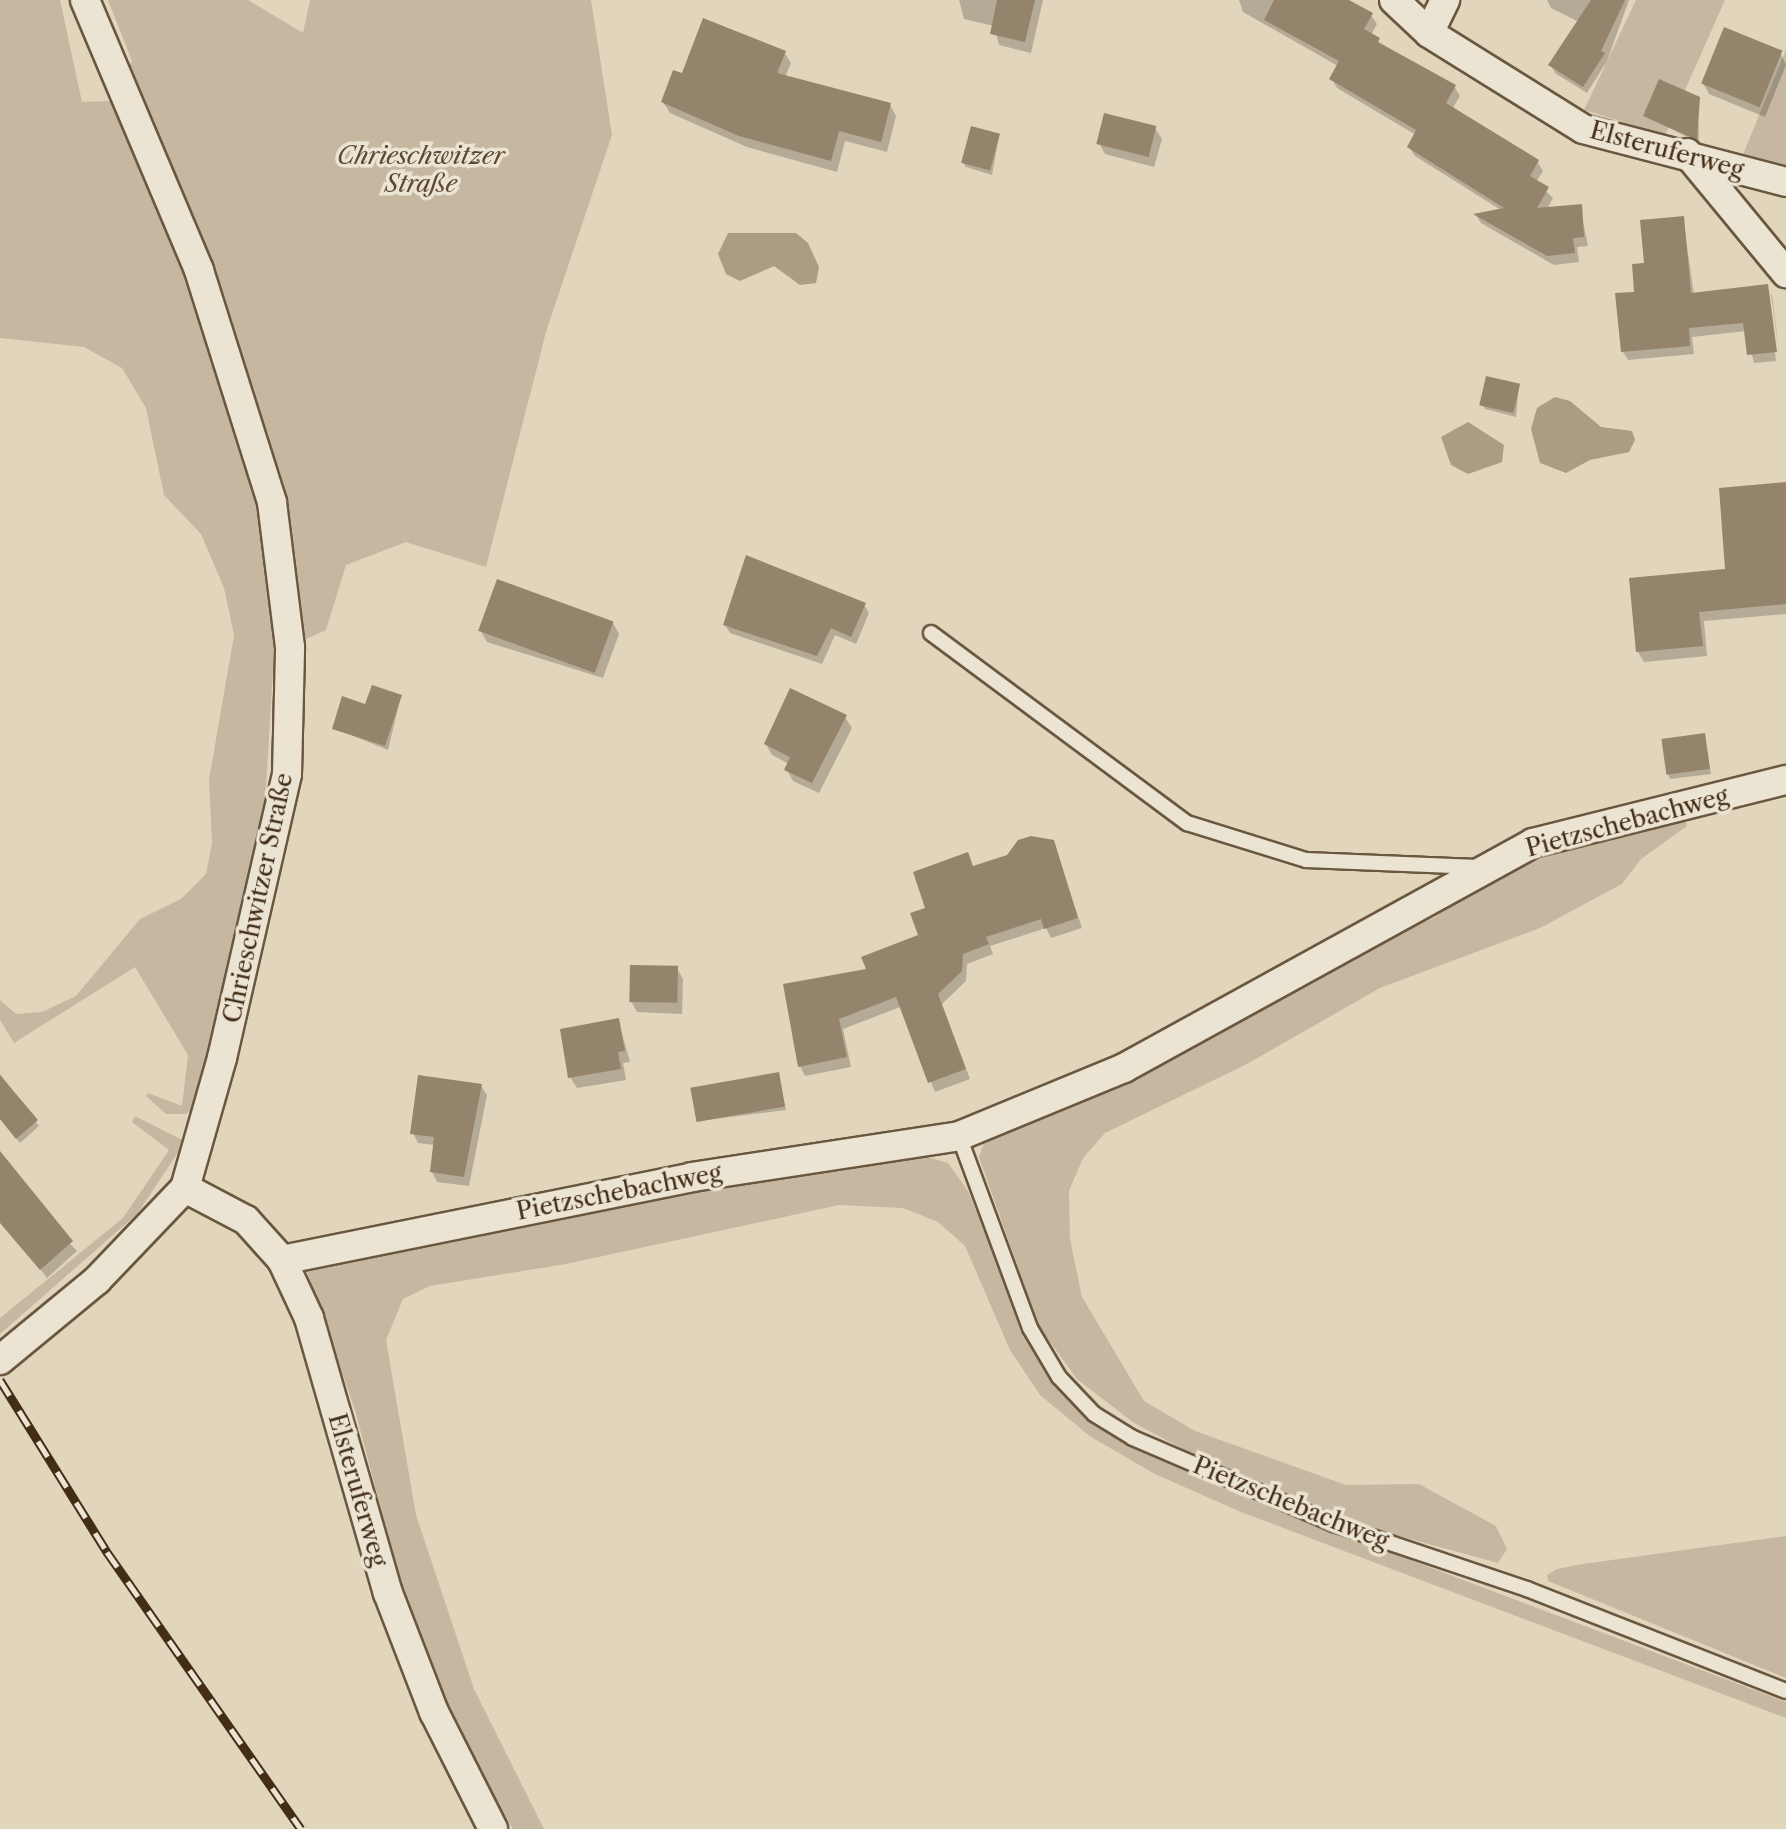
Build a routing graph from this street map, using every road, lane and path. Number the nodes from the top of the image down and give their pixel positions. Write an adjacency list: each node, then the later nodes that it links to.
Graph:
1 (85, 0): 12 (street, Chrieschwitzer Straße)
2 (1394, 0): 4 (street, Elsteruferweg)
3 (1445, 0): 4 (street)
4 (1429, 33): 5 (street, Elsteruferweg)
5 (1687, 153): 6 (street, Elsteruferweg); 7 (street)
6 (1786, 182)
7 (1786, 273)
8 (931, 633): 10 (lane)
9 (1786, 780): 10 (street, Pietzschebachweg)
10 (1486, 867): 11 (street, Pietzschebachweg)
11 (959, 1136): 13 (street, Pietzschebachweg); 15 (lane, Pietzschebachweg)
12 (185, 1188): 13 (street, Elsteruferweg); 14 (street, Chrieschwitzer Straße)
13 (282, 1260): 16 (street, Elsteruferweg)
14 (0, 1360)
15 (1786, 1691)
16 (493, 1829)

